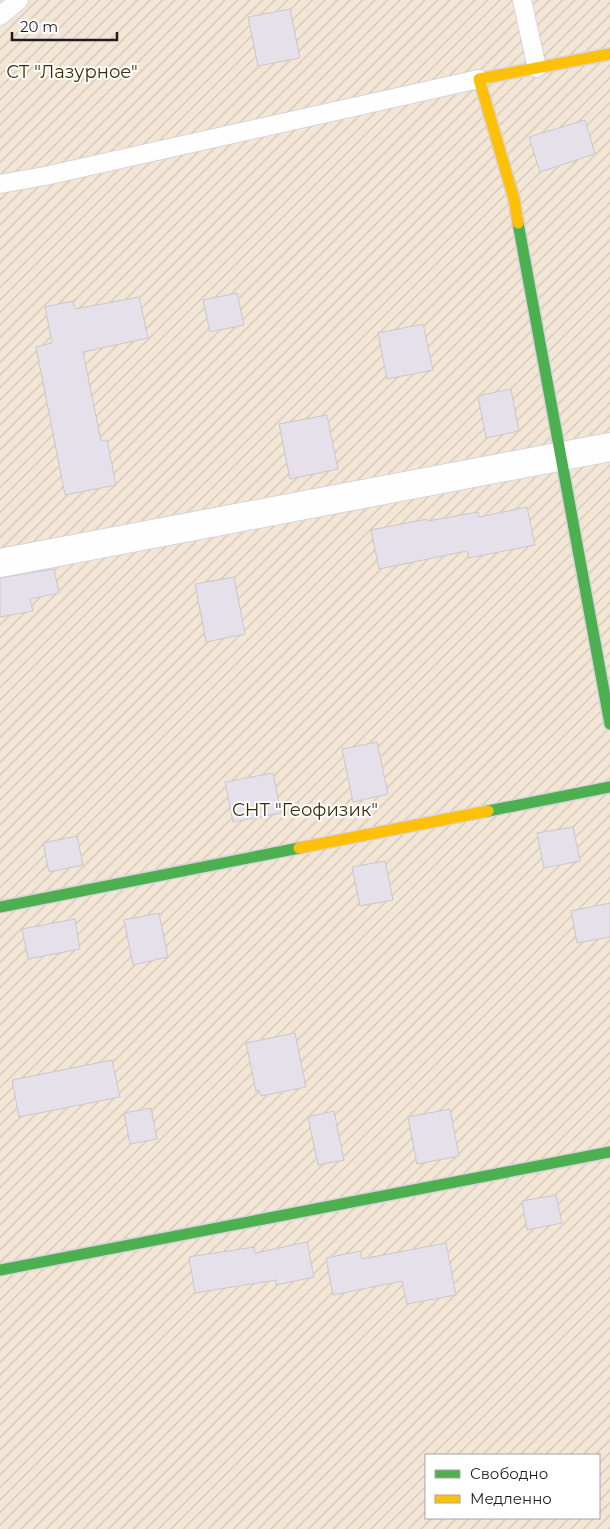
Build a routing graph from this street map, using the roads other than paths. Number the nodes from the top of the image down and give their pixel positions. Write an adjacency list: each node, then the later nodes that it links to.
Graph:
1 (19, 0): 3 (lane)
2 (522, 0): 5 (lane)
3 (0, 16)
4 (610, 54): 5 (street)
5 (537, 68): 6 (street)
6 (479, 79): 7 (lane); 9 (street)
7 (0, 184)
8 (610, 447): 9 (street)
9 (561, 457): 10 (street); 11 (street)
10 (0, 563)
11 (610, 724)
12 (610, 787): 13 (street)
13 (0, 907)
14 (610, 1152): 15 (street)
15 (0, 1270)

